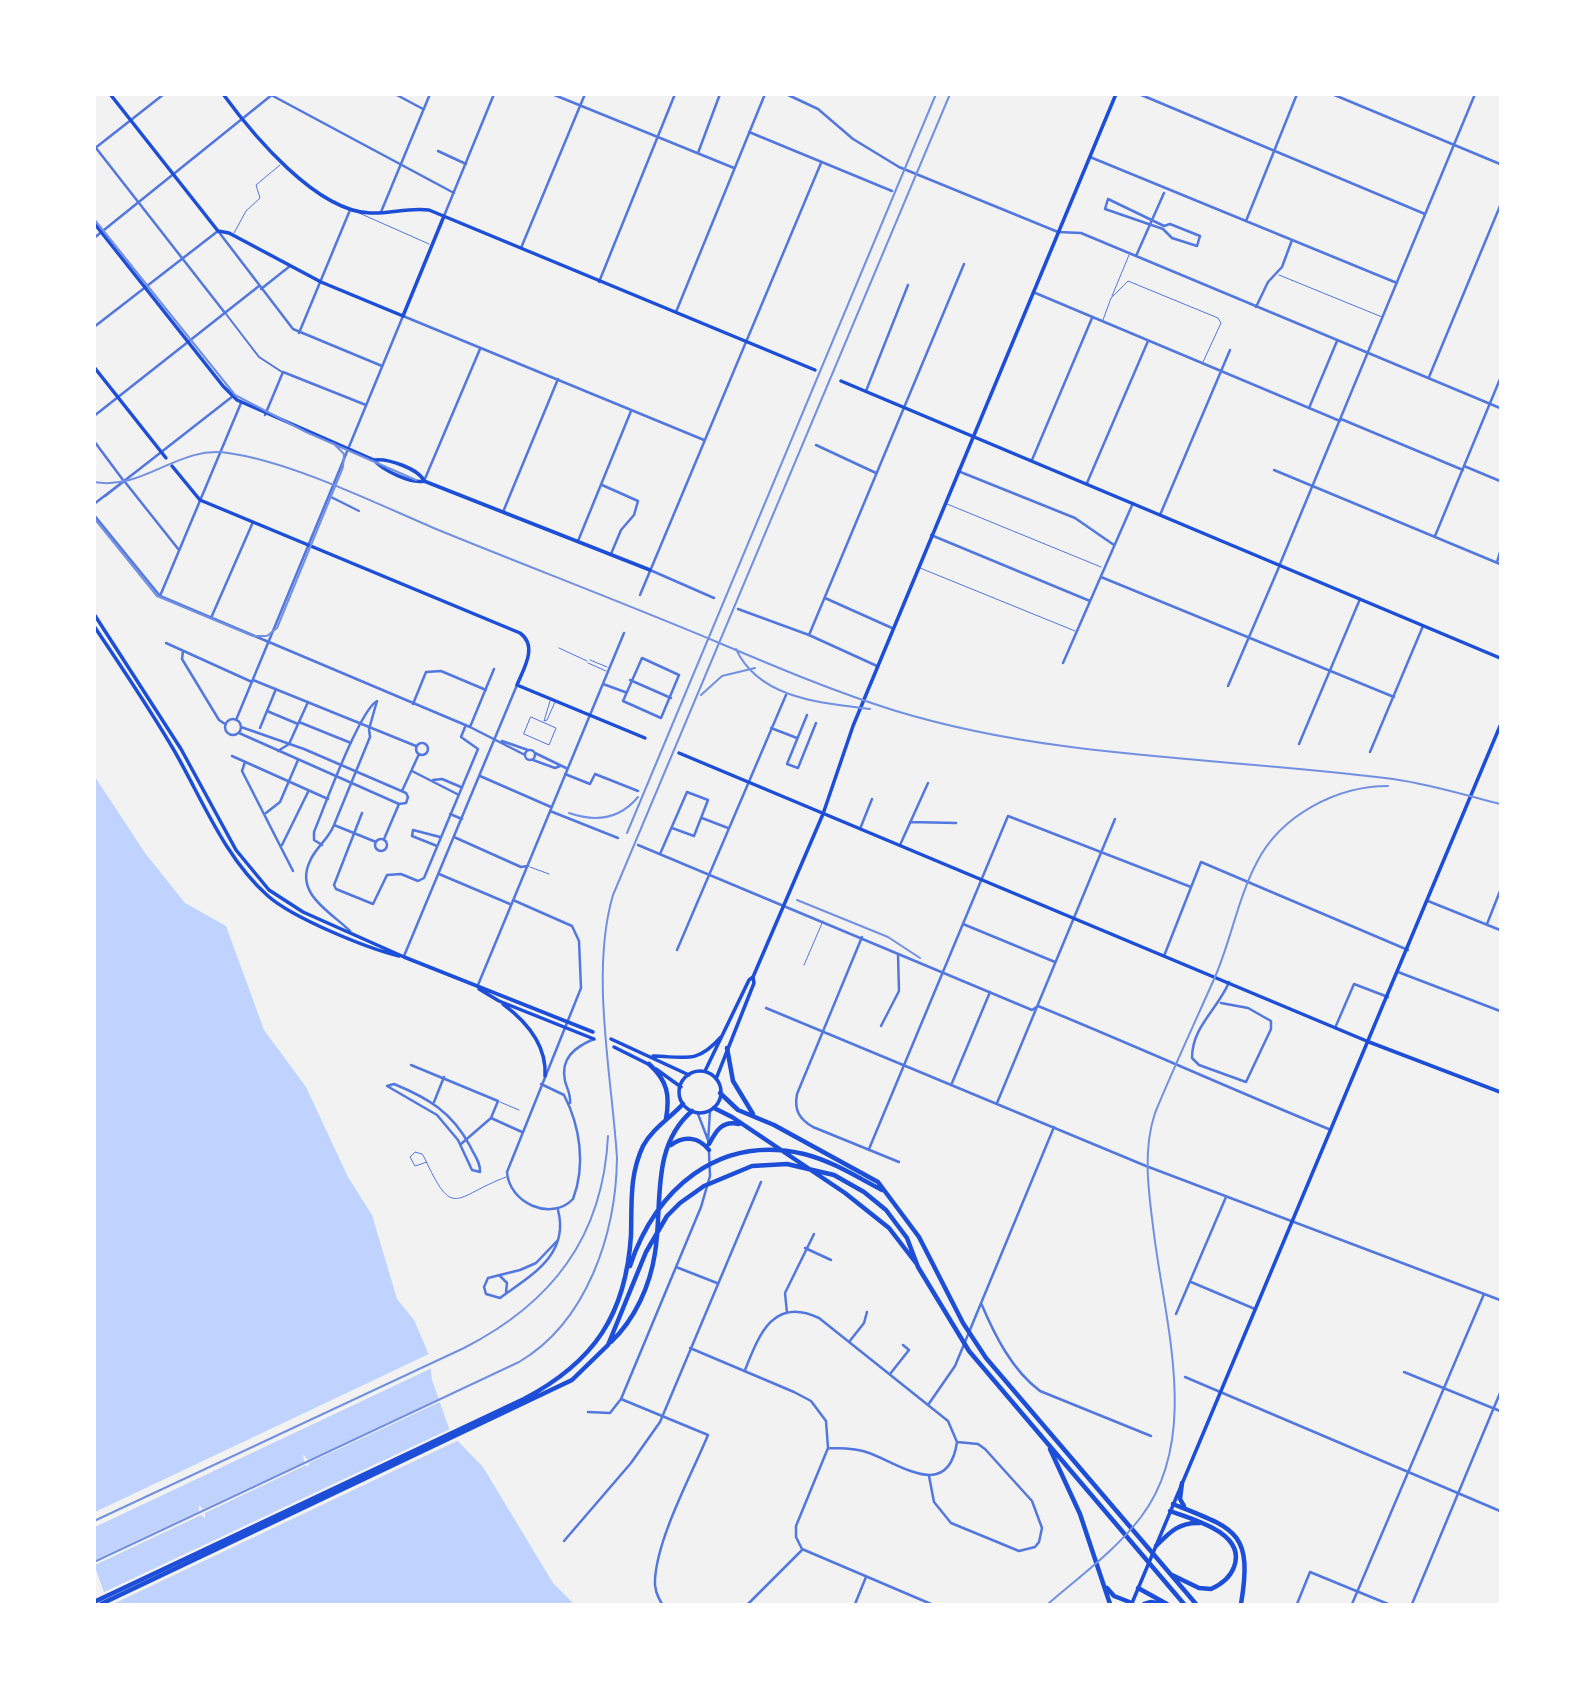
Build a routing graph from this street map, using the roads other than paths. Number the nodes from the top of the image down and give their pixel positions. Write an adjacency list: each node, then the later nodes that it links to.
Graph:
1 (110, 94): 25 (main road)
2 (164, 94): 25 (street)
3 (223, 94): 26 (main road)
4 (395, 94): 24 (street)
5 (430, 94): 24 (street)
6 (495, 94): 37 (street)
7 (552, 94): 23 (street)
8 (584, 94): 23 (street)
9 (676, 94): 28 (street)
10 (720, 94): 33 (street)
11 (765, 94): 27 (street)
12 (786, 94): 59 (street)
13 (1116, 94): 34 (main road)
14 (1139, 94): 32 (street)
15 (1297, 94): 32 (street)
16 (1332, 94): 21 (street)
17 (1349, 94): 21 (street)
18 (1475, 94): 29 (street)
19 (273, 95): 22 (street); 39 (street)
20 (261, 97): 22 (lane)
21 (1347, 101): 29 (street)
22 (264, 103): 26 (street)
23 (580, 106): 28 (street); 64 (street)
24 (424, 109): 39 (street)
25 (131, 121): 30 (street); 41 (main road)
26 (243, 121): 35 (main road); 41 (street)
27 (750, 132): 36 (street); 40 (street)
28 (658, 136): 33 (street); 72 (street)
29 (1454, 145): 38 (street); 49 (street)
30 (95, 148): 45 (street)
31 (438, 151): 37 (street)
32 (1274, 151): 49 (street); 52 (street)
33 (698, 153): 40 (street)
34 (1090, 157): 52 (street); 59 (main road)
35 (284, 162): 47 (main road); 60 (lane)
36 (821, 163): 42 (street); 88 (street)
37 (466, 164): 43 (street)
38 (1500, 164)
39 (400, 166): 43 (street); 48 (street)
40 (734, 168): 80 (street)
41 (174, 175): 45 (street); 57 (main road)
42 (892, 191)
43 (454, 193): 50 (street)
44 (1164, 193): 54 (street)
45 (139, 203): 58 (street); 67 (street)
46 (1500, 206): 101 (street)
47 (351, 208): 48 (main road); 53 (lane); 71 (street)
48 (381, 212): 50 (main road); 53 (lane)
49 (1425, 214): 73 (street)
50 (444, 216): 63 (main road); 64 (main road)
51 (1136, 216): 51 (street); 54 (street)
52 (1246, 220): 62 (street)
53 (377, 222): 63 (lane)
54 (1151, 222): 56 (street); 66 (street)
55 (94, 223): 58 (main road)
56 (1163, 227): 56 (street)
57 (218, 231): 60 (main road); 67 (street); 76 (street)
58 (102, 232): 61 (street); 75 (main road)
59 (1058, 232): 65 (street); 77 (main road)
60 (233, 234): 69 (main road)
61 (94, 238)
62 (1292, 240): 70 (street); 73 (street)
63 (432, 245): 82 (main road)
64 (521, 248): 72 (main road)
65 (1129, 253): 66 (street); 78 (lane)
66 (1136, 256): 79 (street)
67 (182, 259): 75 (street); 81 (street)
68 (964, 264): 111 (street)
69 (290, 266): 71 (main road); 76 (street)
70 (1277, 274): 79 (street); 84 (lane)
71 (321, 282): 82 (main road); 87 (street)
72 (599, 282): 80 (main road)
73 (1397, 283): 84 (street)
74 (908, 285): 105 (street)
75 (145, 287): 86 (street); 91 (main road)
76 (260, 287): 81 (street); 87 (street)
77 (1033, 292): 83 (street); 118 (main road)
78 (1111, 298): 85 (lane); 95 (lane)
79 (1256, 307): 90 (street)
80 (676, 312): 88 (main road)
81 (225, 313): 91 (street); 99 (street)
82 (403, 316): 92 (street); 96 (street)
83 (1092, 317): 85 (street); 125 (street)
84 (1382, 318): 94 (street)
85 (1103, 322): 89 (street)
86 (94, 327)
87 (299, 333): 96 (street)
88 (746, 341): 98 (main road); 119 (street)
89 (1148, 341): 95 (street); 134 (street)
90 (1337, 341): 94 (street); 112 (street)
91 (189, 342): 106 (main road); 107 (street)
92 (481, 348): 102 (street); 132 (street)
93 (1230, 350): 100 (street)
94 (1368, 353): 101 (street); 117 (street)
95 (1202, 364): 100 (street)
96 (382, 366): 110 (street)
97 (94, 367): 107 (main road)
98 (815, 370)
99 (283, 372): 110 (street); 115 (street)
100 (1220, 372): 112 (street); 145 (street)
101 (1429, 377): 109 (street)
102 (558, 379): 114 (street); 143 (street)
103 (1500, 379): 109 (street)
104 (841, 381): 105 (main road)
105 (866, 391): 111 (main road)
106 (233, 397): 108 (main road); 123 (street)
107 (118, 398): 116 (street); 123 (main road)
108 (241, 403): 115 (main road); 138 (street)
109 (1490, 404): 113 (street); 127 (street)
110 (366, 405): 122 (street)
111 (906, 408): 118 (main road); 130 (street)
112 (1309, 408): 117 (street)
113 (1500, 408)
114 (632, 410): 119 (street); 135 (street)
115 (265, 415): 122 (main road)
116 (94, 416)
117 (1341, 421): 127 (street); 136 (street)
118 (973, 435): 125 (main road); 129 (main road)
119 (705, 440): 159 (street)
120 (94, 441): 131 (street)
121 (816, 445): 130 (street)
122 (348, 448): 124 (main road); 137 (street)
123 (164, 455): 131 (street)
124 (374, 460): 132 (main road); 132 (main road)
125 (1032, 460): 134 (main road)
126 (172, 466): 138 (main road)
127 (1464, 468): 133 (street); 148 (street)
128 (1274, 470): 136 (street)
129 (958, 471): 139 (main road); 151 (street)
130 (876, 473): 164 (street)
131 (124, 481): 141 (street); 152 (street)
132 (424, 481): 143 (main road)
133 (1500, 481)
134 (1087, 483): 140 (main road)
135 (602, 485): 149 (street); 154 (street)
136 (1313, 486): 148 (street); 156 (street)
137 (328, 496): 142 (street); 150 (street)
138 (200, 500): 146 (main road); 152 (street)
139 (944, 503): 147 (main road); 158 (lane)
140 (1133, 503): 145 (main road); 151 (street)
141 (94, 504)
142 (359, 511)
143 (503, 512): 149 (main road)
144 (94, 515): 162 (street)
145 (1160, 515): 156 (main road)
146 (253, 523): 150 (main road); 169 (street)
147 (931, 535): 157 (main road); 166 (street)
148 (1435, 536): 155 (street)
149 (578, 541): 154 (main road)
150 (308, 545): 178 (street); 191 (main road)
151 (1114, 545): 158 (street)
152 (179, 550): 162 (street)
153 (1500, 552): 155 (street)
154 (611, 554): 159 (main road)
155 (1498, 563)
156 (1280, 564): 165 (main road); 176 (street)
157 (918, 567): 172 (main road); 174 (lane)
158 (1104, 569): 160 (street)
159 (650, 570): 161 (street); 163 (street)
160 (1101, 577): 166 (street); 176 (street)
161 (640, 595)
162 (160, 596): 169 (street)
163 (714, 598)
164 (825, 598): 172 (street); 175 (street)
165 (1360, 598): 170 (main road); 187 (street)
166 (1091, 602): 174 (street)
167 (738, 608): 175 (street)
168 (94, 614): 304 (main road)
169 (211, 618): 178 (street)
170 (1423, 625): 181 (main road); 198 (street)
171 (94, 626): 310 (main road)
172 (893, 629): 184 (main road)
173 (624, 633): 186 (street)
174 (1078, 633): 183 (street)
175 (809, 635): 184 (street)
176 (1249, 637): 187 (street); 192 (street)
177 (166, 643): 180 (street)
178 (268, 643): 189 (street); 195 (street)
179 (559, 648): 182 (lane)
180 (183, 651): 189 (street); 211 (street)
181 (1500, 658)
182 (587, 661): 186 (lane); 186 (lane)
183 (1063, 663)
184 (878, 667): 264 (main road)
185 (494, 669): 194 (street)
186 (609, 670): 190 (street)
187 (1331, 671): 198 (street); 226 (street)
188 (630, 680): 196 (street); 199 (street); 199 (street)
189 (252, 681): 193 (street); 207 (street)
190 (603, 684): 196 (street); 205 (street)
191 (517, 685): 200 (main road); 220 (street)
192 (1228, 686)
193 (276, 689): 202 (street); 204 (street)
194 (486, 690): 203 (street); 213 (street)
195 (382, 691): 201 (street); 203 (street)
196 (625, 692): 199 (street)
197 (786, 695): 217 (street)
198 (1394, 696): 230 (street)
199 (671, 698)
200 (553, 700): 205 (main road); 208 (lane); 208 (lane)
201 (377, 701): 212 (street); 218 (street)
202 (308, 702): 209 (street); 212 (street)
203 (413, 704): 213 (street)
204 (267, 711): 209 (street); 216 (street)
205 (590, 715): 221 (main road); 241 (street)
206 (807, 715): 222 (street)
207 (236, 720): 211 (street); 215 (street)
208 (544, 722): 208 (lane)
209 (299, 723): 224 (street); 225 (street)
210 (816, 723): 222 (street)
211 (225, 724): 219 (street)
212 (362, 725): 218 (street); 225 (street)
213 (468, 726): 220 (street); 252 (street)
214 (1500, 726): 296 (main road)
215 (241, 727): 219 (street); 224 (street)
216 (260, 728)
217 (771, 728): 222 (street); 249 (street)
218 (369, 729): 227 (street); 242 (street)
219 (239, 733): 229 (street)
220 (496, 738): 223 (street); 245 (street)
221 (645, 738)
222 (797, 738)
223 (502, 741): 228 (street); 234 (street)
224 (289, 744): 229 (street); 239 (street)
225 (351, 744): 239 (street)
226 (1298, 744)
227 (416, 746): 233 (street); 233 (street)
228 (528, 750): 231 (street); 234 (street)
229 (278, 751): 237 (street)
230 (1370, 752)
231 (535, 753): 236 (street); 240 (street)
232 (679, 753): 249 (main road)
233 (419, 754): 243 (street)
234 (525, 755): 236 (street)
235 (232, 756): 238 (street)
236 (532, 759): 240 (street)
237 (298, 760): 246 (street); 248 (street)
238 (245, 762): 248 (street); 261 (street)
239 (342, 765): 242 (street); 246 (street)
240 (560, 766): 241 (street)
241 (567, 769): 244 (street)
242 (356, 771): 250 (street); 254 (street)
243 (412, 771): 247 (street); 254 (street)
244 (565, 774): 255 (street); 260 (street)
245 (480, 776): 260 (street); 266 (street)
246 (337, 777): 250 (street); 257 (street)
247 (433, 779): 252 (street); 256 (street)
248 (289, 782): 253 (street); 261 (street)
249 (748, 782): 264 (main road); 272 (street)
250 (351, 783): 259 (street); 270 (street)
251 (928, 783): 268 (street)
252 (461, 787): 256 (street)
253 (309, 791): 257 (street); 280 (street)
254 (402, 791): 259 (street)
255 (638, 791)
256 (459, 794): 263 (street)
257 (328, 799): 281 (street)
258 (872, 799): 273 (street)
259 (399, 804): 278 (street)
260 (550, 809): 277 (street); 287 (street)
261 (267, 813): 280 (street)
262 (362, 813): 274 (street)
263 (450, 814): 266 (street); 275 (street)
264 (822, 814): 273 (main road); 298 (main road)
265 (701, 818): 271 (street); 271 (street); 272 (street)
266 (462, 819): 276 (street)
267 (1115, 820): 285 (street)
268 (910, 822): 269 (street); 284 (street)
269 (956, 823)
270 (334, 825): 274 (street); 281 (street)
271 (672, 828): 286 (street)
272 (729, 828): 289 (street)
273 (860, 829): 284 (main road)
274 (354, 834): 279 (street); 282 (street)
275 (440, 837): 282 (street); 282 (street)
276 (454, 838): 287 (street); 290 (street)
277 (618, 838)
278 (384, 839): 279 (street); 279 (street)
279 (376, 842)
280 (282, 845): 288 (street)
281 (322, 845): 304 (street)
282 (437, 845)
283 (638, 845): 286 (street)
284 (900, 845): 292 (main road)
285 (1102, 852): 292 (street); 293 (street); 299 (street)
286 (660, 854): 289 (street)
287 (528, 866): 291 (lane); 295 (street)
288 (293, 871)
289 (709, 873): 298 (street); 306 (street)
290 (439, 874): 297 (street); 310 (street)
291 (549, 874)
292 (981, 879): 299 (main road); 301 (street)
293 (1191, 887): 307 (street); 309 (street)
294 (1500, 891): 302 (street)
295 (513, 900): 297 (street); 341 (street)
296 (1427, 901): 302 (street); 307 (main road)
297 (511, 904): 317 (street)
298 (784, 905): 300 (street); 315 (main road)
299 (1074, 918): 309 (main road); 311 (street)
300 (823, 921): 305 (street); 312 (lane)
301 (963, 924): 311 (street); 313 (street)
302 (1487, 924): 303 (street)
303 (1500, 930)
304 (349, 931): 310 (main road)
305 (862, 937): 308 (street); 328 (street)
306 (677, 950)
307 (1408, 950): 314 (main road)
308 (898, 954): 313 (street); 325 (street)
309 (1164, 956): 316 (main road)
310 (404, 957): 317 (main road)
311 (1055, 962): 322 (street)
312 (804, 965)
313 (942, 971): 318 (street); 336 (street)
314 (1398, 972): 319 (main road); 324 (street)
315 (753, 977): 329 (main road); 334 (main road)
316 (1229, 982): 321 (street); 326 (main road)
317 (477, 987): 320 (main road); 327 (main road)
318 (990, 992): 322 (street); 345 (street)
319 (1388, 997): 326 (street); 332 (main road)
320 (499, 1001): 330 (main road); 341 (main road)
321 (1221, 1003): 321 (street)
322 (1038, 1006): 351 (street); 363 (street)
323 (766, 1008): 328 (street)
324 (1500, 1011)
325 (881, 1026)
326 (1335, 1028): 332 (main road)
327 (593, 1032)
328 (822, 1032): 336 (street); 369 (street)
329 (725, 1033): 335 (main road); 339 (main road)
330 (594, 1039): 353 (street)
331 (611, 1039): 335 (main road)
332 (1369, 1042): 347 (main road); 363 (main road)
333 (614, 1047): 338 (main road)
334 (727, 1048): 343 (main road); 358 (highway)
335 (649, 1056): 340 (main road)
336 (904, 1064): 345 (street); 369 (street)
337 (411, 1065): 342 (street)
338 (649, 1065): 346 (main road); 360 (highway)
339 (705, 1071): 340 (main road); 343 (main road)
340 (690, 1075): 346 (main road)
341 (545, 1076): 344 (street)
342 (444, 1077): 349 (street); 350 (street)
343 (716, 1079): 348 (main road)
344 (541, 1084): 353 (street); 364 (street)
345 (952, 1084): 351 (street)
346 (681, 1087): 352 (main road)
347 (1500, 1092)
348 (720, 1093): 355 (main road); 358 (highway)
349 (498, 1101): 354 (lane); 359 (street)
350 (434, 1102): 365 (street); 366 (street)
351 (997, 1103): 362 (street)
352 (683, 1104): 356 (main road); 360 (highway)
353 (570, 1106): 376 (street)
354 (519, 1110)
355 (712, 1110): 357 (main road); 361 (highway); 367 (street)
356 (692, 1111): 357 (main road); 368 (highway)
357 (698, 1114): 367 (street)
358 (753, 1114): 374 (highway)
359 (491, 1118): 364 (street); 365 (street)
360 (666, 1120): 385 (highway)
361 (743, 1124): 367 (highway); 383 (highway)
362 (1054, 1127): 375 (street); 391 (street)
363 (1331, 1130): 377 (main road)
364 (522, 1132): 372 (street)
365 (467, 1140): 366 (street); 366 (street)
366 (461, 1144)
367 (709, 1145): 368 (highway); 382 (street)
368 (667, 1148): 397 (highway)
369 (869, 1149): 371 (street)
370 (427, 1162): 370 (lane); 372 (lane)
371 (899, 1162)
372 (507, 1176): 376 (street)
373 (761, 1182): 387 (street)
374 (886, 1192): 385 (highway); 430 (highway)
375 (1226, 1197): 377 (street); 386 (street)
376 (558, 1210): 379 (street)
377 (1293, 1220): 389 (street); 392 (main road)
378 (814, 1234): 380 (street)
379 (558, 1240): 384 (street); 388 (street)
380 (805, 1248): 381 (street); 394 (street)
381 (831, 1260)
382 (676, 1266): 387 (street); 407 (street)
383 (918, 1267): 397 (highway); 416 (highway)
384 (499, 1275): 388 (street); 388 (street)
385 (627, 1276): 408 (highway)
386 (1191, 1282): 392 (street); 395 (street)
387 (717, 1283): 399 (street)
388 (505, 1294)
389 (1485, 1294): 390 (street); 404 (street)
390 (1500, 1300)
391 (981, 1303): 409 (street); 414 (street)
392 (1255, 1308): 405 (main road)
393 (867, 1312): 396 (street)
394 (787, 1313): 396 (street); 400 (street)
395 (1176, 1314)
396 (849, 1342): 402 (street)
397 (608, 1345): 408 (highway)
398 (903, 1345): 402 (street)
399 (690, 1349): 400 (street); 413 (street)
400 (745, 1370): 417 (street)
401 (1404, 1372): 404 (street)
402 (890, 1374): 409 (street)
403 (1185, 1377): 405 (street)
404 (1444, 1390): 410 (street); 418 (street)
405 (1220, 1392): 418 (street); 420 (main road)
406 (1500, 1393): 410 (street)
407 (621, 1399): 412 (street); 413 (street)
408 (525, 1401): 435 (highway); 438 (highway)
409 (928, 1405): 415 (street)
410 (1494, 1408): 411 (street); 421 (street)
411 (1500, 1411)
412 (588, 1412)
413 (662, 1415): 427 (street); 439 (street)
414 (1152, 1436)
415 (957, 1442): 419 (street); 419 (street)
416 (1046, 1442): 432 (highway); 445 (highway)
417 (828, 1448): 419 (street); 429 (street)
418 (1409, 1472): 421 (street); 434 (street)
419 (929, 1475)
420 (1182, 1483): 422 (main road); 423 (highway)
421 (1459, 1494): 425 (street); 451 (street)
422 (1173, 1504): 423 (highway); 424 (main road)
423 (1187, 1509): 447 (highway)
424 (1171, 1510): 426 (highway); 428 (main road)
425 (1500, 1511)
426 (1206, 1524): 428 (highway); 430 (highway)
427 (564, 1541)
428 (1156, 1546): 433 (main road)
429 (802, 1549): 431 (street); 440 (street)
430 (1169, 1573): 446 (highway)
431 (866, 1577): 436 (street); 441 (street)
432 (1104, 1584): 437 (highway); 442 (highway)
433 (1138, 1588): 437 (main road); 444 (highway)
434 (1357, 1592): 448 (street); 449 (street); 450 (street)
435 (94, 1602)
436 (929, 1604)
437 (1132, 1604)
438 (101, 1605)
439 (662, 1605)
440 (747, 1605)
441 (855, 1605)
442 (1110, 1605)
443 (1144, 1605): 444 (highway)
444 (1165, 1605)
445 (1184, 1605)
446 (1196, 1605)
447 (1241, 1605)
448 (1297, 1605)
449 (1352, 1605)
450 (1388, 1605)
451 (1412, 1605)

